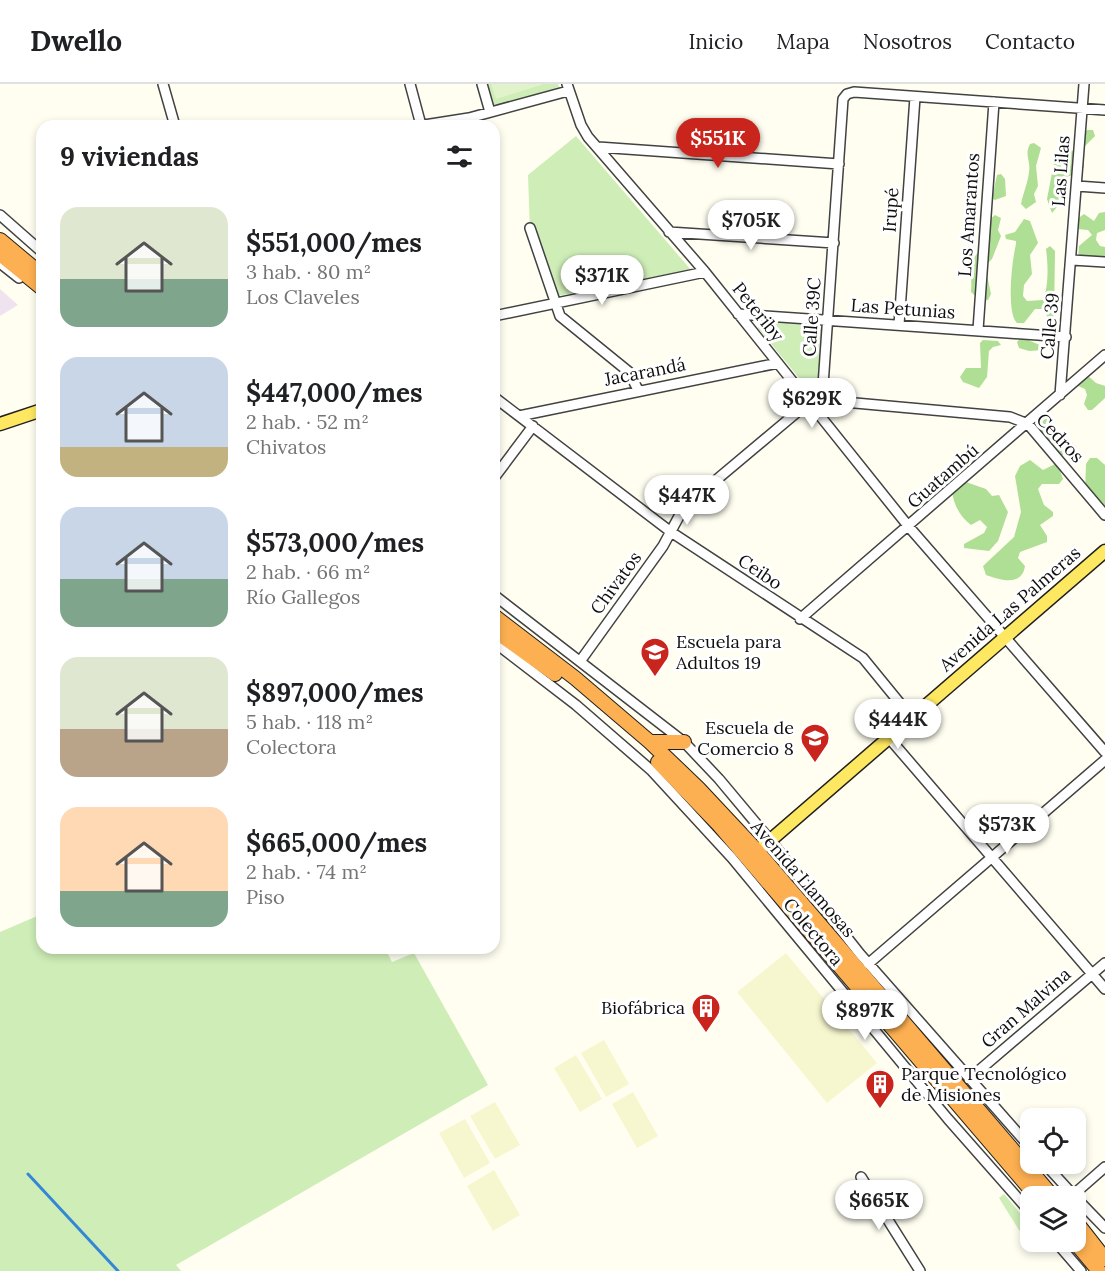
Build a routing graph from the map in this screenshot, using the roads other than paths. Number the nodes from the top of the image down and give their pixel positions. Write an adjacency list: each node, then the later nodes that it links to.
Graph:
1 (164, 84): 11 (street)
2 (410, 84): 12 (street)
3 (482, 84): 10 (street)
4 (1084, 84): 8 (street, Las Lilas)
5 (567, 86): 10 (street); 14 (street, Peteriby)
6 (915, 97): 7 (street); 15 (street, Calle 39C); 36 (street, Irupé)
7 (994, 102): 8 (street); 37 (street, Los Amarantos)
8 (1082, 108): 9 (street); 16 (street, Las Lilas)
9 (1105, 110)
10 (490, 112): 13 (street)
11 (173, 120)
12 (418, 120)
13 (449, 120)
14 (598, 147): 15 (street); 20 (street, Peteriby)
15 (839, 164): 22 (street, Calle 39C)
16 (1077, 186): 17 (street); 25 (street, Las Lilas)
17 (1105, 188)
18 (0, 215): 23 (street)
19 (530, 228): 32 (street)
20 (669, 232): 22 (street); 29 (street, Peteriby)
21 (0, 240): 28 (highway)
22 (834, 243): 35 (street, Calle 39C)
23 (36, 247)
24 (0, 254): 30 (highway)
25 (1072, 260): 26 (street); 38 (street, Calle 39)
26 (1105, 262)
27 (0, 263): 31 (street)
28 (36, 270)
29 (705, 272): 32 (street); 33 (street, Peteriby)
30 (36, 283)
31 (36, 291)
32 (555, 301): 34 (street); 41 (street)
33 (738, 314): 35 (street, Las Petunias); 40 (street, Peteriby)
34 (500, 315)
35 (828, 320): 36 (street, Las Petunias); 43 (street, Calle 39C)
36 (899, 325): 37 (street, Las Petunias)
37 (978, 330): 38 (street, Las Petunias)
38 (1066, 337): 42 (street, Calle 39)
39 (1105, 356): 42 (street, Guatambú)
40 (778, 363): 41 (street, Jacarandá); 45 (street, Peteriby)
41 (638, 390): 47 (street, Jacarandá)
42 (1060, 395): 49 (street, Guatambú)
43 (822, 400): 45 (street, Cedros); 49 (street, Cedros)
44 (500, 402): 47 (street, Ceibo)
45 (808, 403): 53 (street, Peteriby); 54 (street, Chivatos)
46 (36, 412): 48 (main road)
47 (519, 416): 50 (street, Ceibo)
48 (0, 424)
49 (1028, 424): 52 (street, Cedros); 53 (street, Guatambú)
50 (533, 426): 51 (street); 54 (street, Ceibo)
51 (500, 470)
52 (1105, 515)
53 (909, 527): 57 (street, Guatambú); 59 (street, Peteriby)
54 (671, 532): 57 (street, Ceibo); 62 (street, Chivatos)
55 (1105, 551): 59 (main road, Avenida Las Palmeras)
56 (500, 599): 62 (street, Colectora)
57 (800, 619): 63 (street, Ceibo)
58 (500, 621): 65 (highway, Avenida Llamosas)
59 (1006, 637): 63 (main road, Avenida Las Palmeras); 67 (street, Peteriby)
60 (500, 641): 69 (highway, Avenida Llamosas)
61 (500, 642): 71 (street)
62 (581, 660): 66 (street, Colectora)
63 (912, 717): 64 (main road, Avenida Las Palmeras)
64 (889, 738): 70 (main road, Avenida Las Palmeras); 72 (street)
65 (650, 742): 66 (highway); 73 (highway, Avenida Llamosas)
66 (684, 742): 70 (street, Colectora)
67 (1105, 753)
68 (1105, 760): 72 (street)
69 (719, 825): 71 (street); 73 (highway, Avenida Llamosas)
70 (770, 840): 73 (main road, Avenida Las Palmeras); 74 (street, Colectora)
71 (721, 846): 73 (street)
72 (991, 858): 77 (street); 78 (street)
73 (748, 859): 75 (highway, Avenida Llamosas)
74 (791, 866): 75 (street, Colectora); 77 (street, Colectora)
75 (769, 884): 85 (highway, Avenida Llamosas); 86 (highway, Avenida Llamosas); 89 (street, Colectora)
76 (1105, 963): 78 (street, Gran Malvina)
77 (868, 964): 80 (street, Colectora)
78 (1092, 974): 79 (street); 80 (street, Gran Malvina)
79 (1105, 989)
80 (969, 1079): 81 (street, Colectora)
81 (1020, 1137)
82 (1105, 1167): 88 (street)
83 (1054, 1174): 87 (street)
84 (861, 1176): 96 (street)
85 (1028, 1186)
86 (1043, 1186)
87 (1065, 1186)
88 (1085, 1186)
89 (1020, 1201)
90 (1086, 1208): 91 (street)
91 (1105, 1228)
92 (1086, 1235): 95 (highway)
93 (1065, 1252): 97 (street)
94 (1083, 1252): 98 (highway)
95 (1105, 1260)
96 (920, 1271)
97 (1082, 1271)
98 (1099, 1271)

